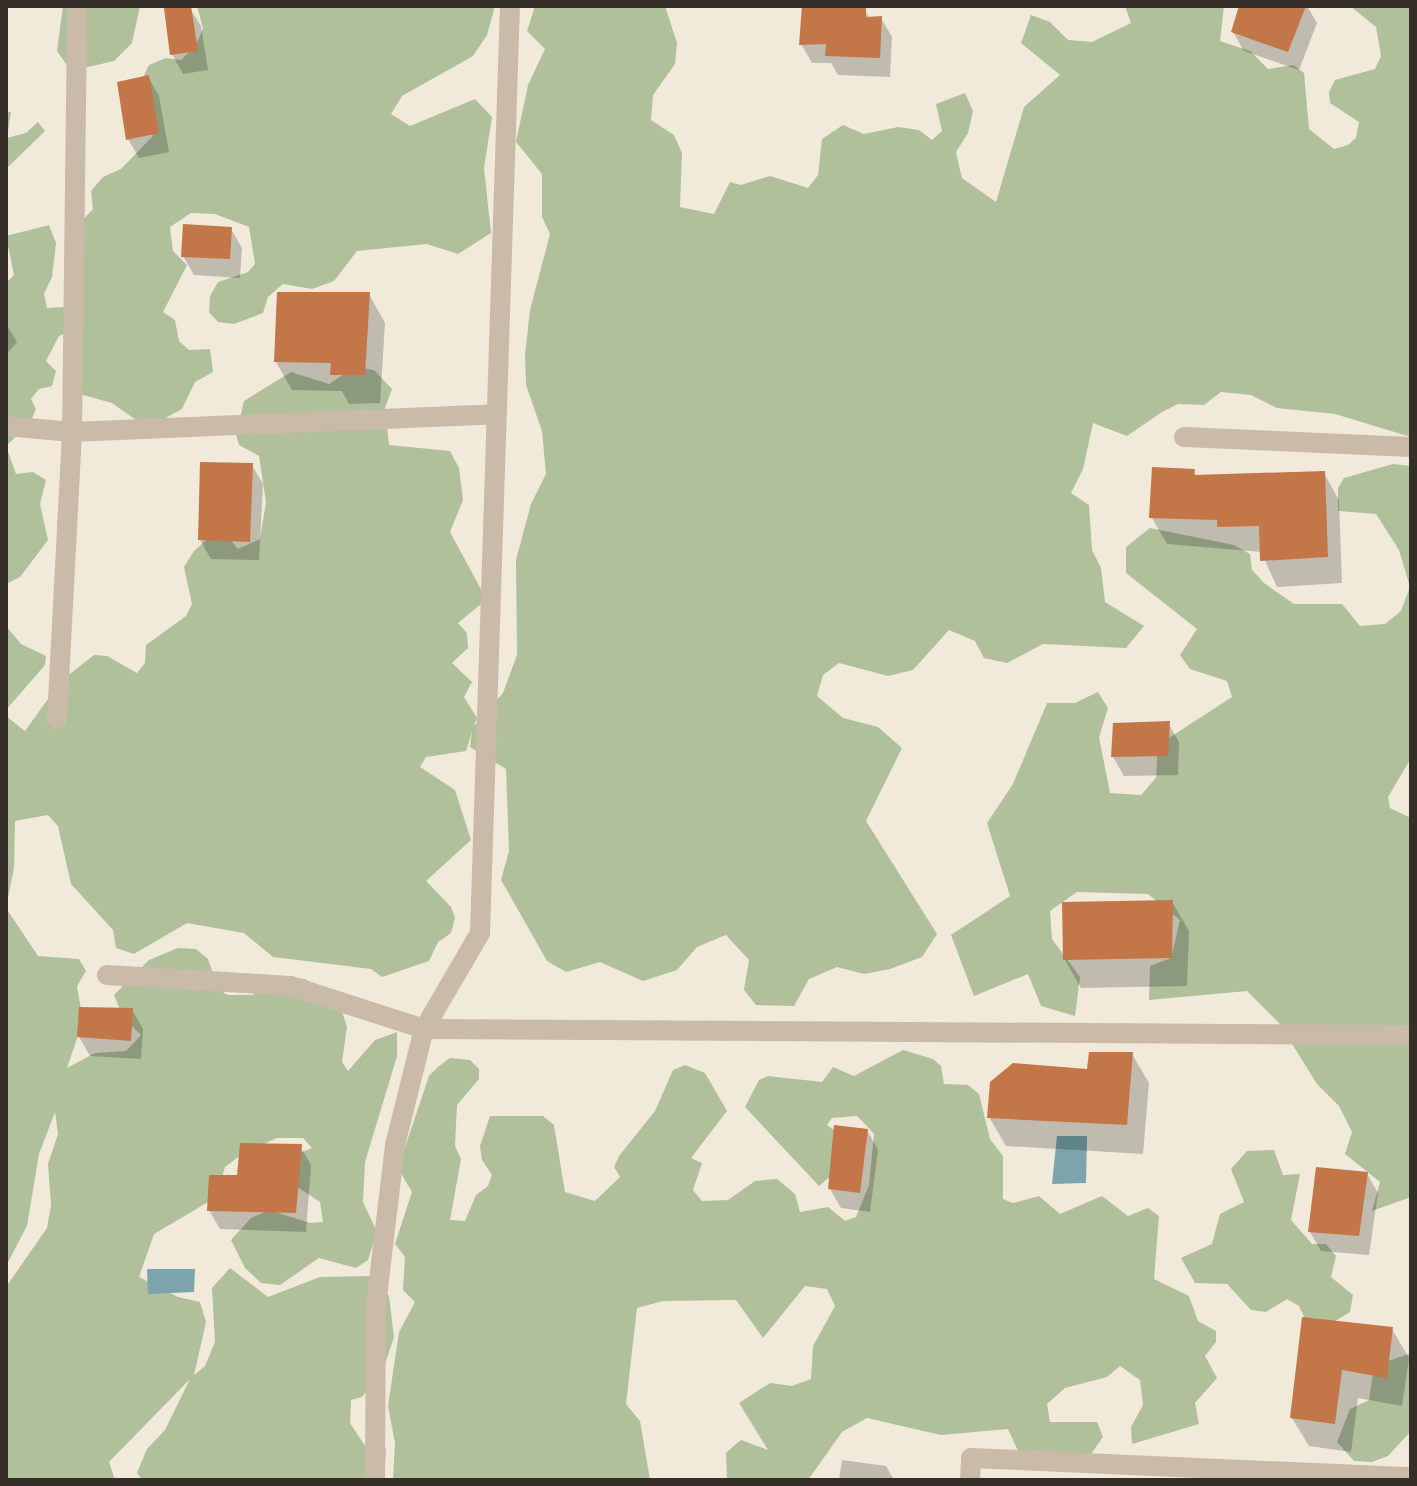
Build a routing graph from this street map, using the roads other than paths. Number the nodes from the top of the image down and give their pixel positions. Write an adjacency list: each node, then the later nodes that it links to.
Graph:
1 (77, 6): 5 (street)
2 (510, 6): 3 (street)
3 (497, 414): 5 (street); 10 (street)
4 (6, 426): 5 (street)
5 (72, 432): 8 (street)
6 (1184, 437): 7 (street)
7 (1411, 447)
8 (57, 719)
9 (107, 975): 10 (street)
10 (424, 1029): 11 (street); 13 (street)
11 (1411, 1035)
12 (1411, 1477): 14 (street)
13 (375, 1480)
14 (970, 1480)

